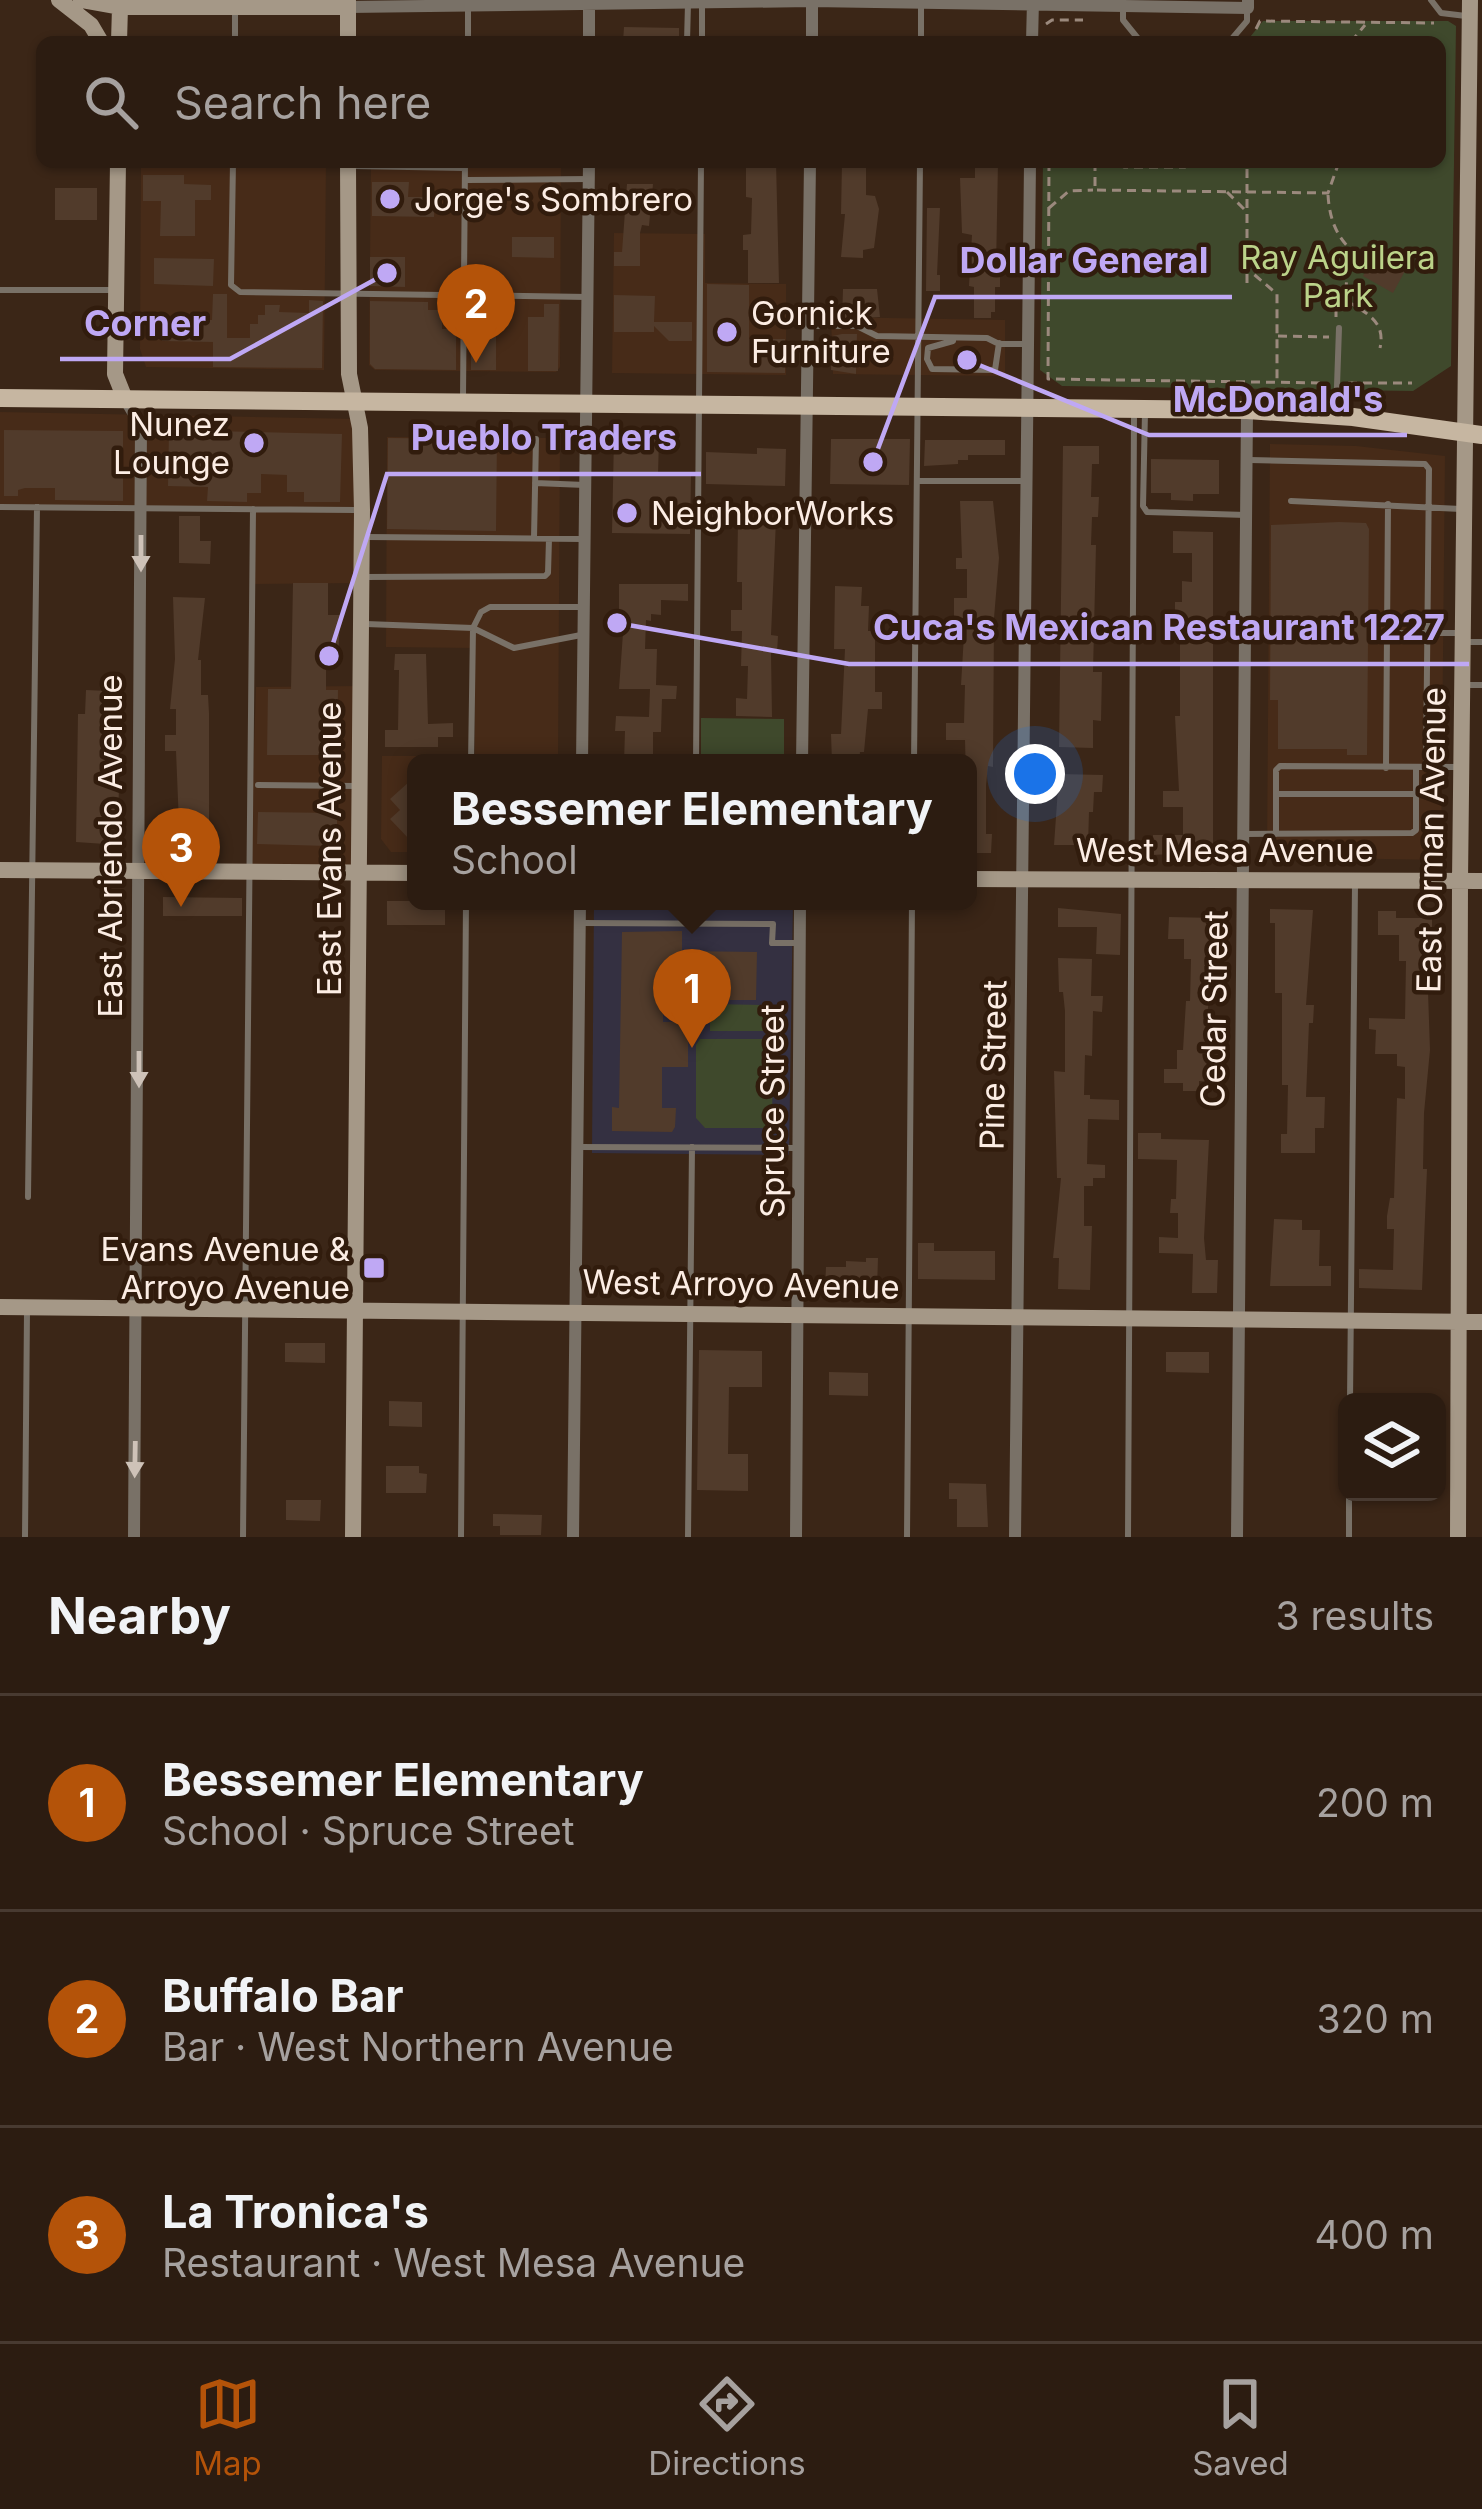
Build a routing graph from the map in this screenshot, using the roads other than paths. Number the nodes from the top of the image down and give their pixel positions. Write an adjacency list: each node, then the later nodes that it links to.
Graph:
1 (58, 0): 17 (street)
2 (81, 0): 11 (street)
3 (812, 0): 5 (street); 7 (street); 25 (street)
4 (1431, 0): 16 (lane)
5 (921, 1): 8 (street); 26 (lane)
6 (590, 2): 7 (street); 9 (street); 22 (street)
7 (697, 2): 23 (lane); 24 (lane)
8 (1033, 2): 15 (street); 27 (street)
9 (469, 3): 13 (street); 21 (lane)
10 (1140, 3): 14 (street); 15 (street)
11 (120, 4): 12 (street); 18 (street)
12 (235, 4): 13 (street); 19 (lane)
13 (348, 4): 20 (street)
14 (1248, 4): 29 (lane)
15 (1123, 5): 28 (lane)
16 (1473, 7): 52 (street, East Orman Avenue)
17 (97, 36)
18 (119, 36)
19 (235, 36)
20 (348, 36)
21 (468, 36)
22 (589, 36)
23 (688, 36)
24 (701, 36)
25 (812, 36)
26 (921, 36)
27 (1032, 36)
28 (1137, 36)
29 (1234, 36)
30 (118, 168): 42 (street, East Abriendo Avenue)
31 (233, 168): 43 (lane)
32 (348, 168): 43 (street, East Evans Avenue)
33 (465, 168): 40 (lane)
34 (589, 168): 39 (street)
35 (701, 168): 58 (lane)
36 (810, 168): 46 (street)
37 (920, 168): 48 (lane)
38 (1030, 168): 51 (street, Pine Street)
39 (589, 179): 40 (lane); 45 (street)
40 (465, 180): 44 (lane)
41 (0, 290): 42 (lane)
42 (116, 290): 54 (street, East Abriendo Avenue)
43 (349, 293): 44 (lane); 55 (street, East Evans Avenue)
44 (463, 293): 45 (lane); 56 (lane)
45 (588, 297): 57 (street)
46 (807, 326): 48 (lane); 59 (street)
47 (1338, 328): 64 (lane)
48 (918, 338): 49 (lane); 60 (lane)
49 (968, 338): 50 (lane); 50 (lane)
50 (999, 343): 51 (lane)
51 (1028, 344): 61 (street, Pine Street)
52 (1474, 367): 65 (street, East Orman Avenue)
53 (0, 398): 54 (main road)
54 (125, 399): 55 (main road); 76 (street, East Abriendo Avenue)
55 (355, 403): 56 (main road); 80 (street, East Evans Avenue)
56 (464, 403): 57 (main road)
57 (588, 405): 58 (main road); 71 (street)
58 (699, 406): 59 (main road); 99 (lane)
59 (806, 407): 60 (main road); 100 (street)
60 (917, 409): 61 (main road); 68 (lane)
61 (1028, 410): 62 (main road); 69 (street, Pine Street)
62 (1139, 410): 63 (main road); 81 (lane); 119 (lane)
63 (1247, 410): 64 (main road); 67 (street, Cedar Street)
64 (1336, 416): 65 (main road)
65 (1474, 434): 79 (street, East Orman Avenue)
66 (536, 439): 70 (lane)
67 (1246, 460): 77 (lane); 81 (street, Cedar Street)
68 (917, 481): 69 (lane); 101 (lane)
69 (1028, 481): 118 (street, Pine Street)
70 (535, 483): 71 (lane); 83 (lane)
71 (586, 485): 85 (street)
72 (1291, 501): 73 (lane)
73 (1388, 505): 77 (lane); 92 (lane)
74 (0, 507): 75 (lane)
75 (37, 507): 76 (lane); 112 (lane)
76 (141, 507): 78 (lane); 113 (street, East Abriendo Avenue, one-way to 113)
77 (1428, 507): 79 (lane); 93 (lane)
78 (253, 509): 80 (lane); 114 (lane)
79 (1466, 509): 86 (street, East Orman Avenue)
80 (362, 510): 82 (street, East Evans Avenue)
81 (1246, 514): 109 (street, Cedar Street)
82 (362, 537): 83 (lane); 87 (street, East Evans Avenue)
83 (534, 538): 84 (lane)
84 (549, 539): 85 (lane); 87 (lane)
85 (586, 539): 89 (street)
86 (1474, 558): 88 (street, East Orman Avenue)
87 (362, 577): 90 (street, East Evans Avenue)
88 (1473, 600): 95 (street, East Orman Avenue)
89 (584, 607): 91 (lane); 94 (street)
90 (361, 624): 91 (lane); 106 (street, East Evans Avenue)
91 (473, 628): 94 (lane); 97 (lane)
92 (1387, 633): 93 (lane); 103 (lane)
93 (1427, 633): 95 (lane); 104 (lane)
94 (584, 634): 98 (street)
95 (1470, 639): 96 (street, East Orman Avenue)
96 (1473, 685): 102 (street, East Orman Avenue)
97 (471, 754)
98 (582, 754)
99 (696, 754)
100 (802, 754)
101 (914, 754)
102 (1462, 767): 104 (lane); 122 (street, East Orman Avenue)
103 (1386, 768): 104 (lane); 107 (lane)
104 (1421, 768): 108 (lane)
105 (258, 785): 106 (lane)
106 (360, 786): 115 (street, East Evans Avenue)
107 (1276, 794): 108 (lane); 110 (lane)
108 (1416, 794): 110 (lane)
109 (1243, 834): 110 (lane); 120 (street, Cedar Street)
110 (1276, 834)
111 (0, 870): 112 (street)
112 (32, 870): 113 (street); 133 (lane)
113 (140, 870): 114 (street); 136 (street, East Abriendo Avenue, one-way to 136)
114 (250, 871): 115 (street); 137 (lane)
115 (359, 871): 116 (street); 138 (street, East Evans Avenue)
116 (407, 873)
117 (977, 879): 118 (street, West Mesa Avenue)
118 (1023, 879): 119 (street, West Mesa Avenue); 144 (street, Pine Street)
119 (1132, 879): 120 (street, West Mesa Avenue); 145 (lane)
120 (1243, 879): 121 (street, West Mesa Avenue); 146 (street, Cedar Street)
121 (1355, 880): 122 (street, West Mesa Avenue); 147 (lane)
122 (1460, 881): 123 (street, West Mesa Avenue); 148 (street, East Orman Avenue)
123 (1482, 881)
124 (466, 910): 139 (lane)
125 (580, 910): 128 (street)
126 (800, 910): 129 (street, Spruce Street)
127 (912, 910): 143 (lane)
128 (580, 922): 129 (lane); 130 (street)
129 (800, 943): 132 (street, Spruce Street)
130 (578, 1147): 131 (lane); 140 (street)
131 (692, 1147): 132 (lane); 141 (lane)
132 (799, 1148): 142 (street, Spruce Street)
133 (28, 1197)
134 (0, 1307): 135 (street, West Arroyo Avenue)
135 (27, 1307): 136 (street, West Arroyo Avenue); 152 (lane)
136 (138, 1308): 137 (street, West Arroyo Avenue); 153 (street, East Abriendo Avenue, one-way to 153)
137 (246, 1309): 138 (street, West Arroyo Avenue); 154 (lane)
138 (356, 1310): 139 (street, West Arroyo Avenue); 155 (street, East Evans Avenue)
139 (463, 1311): 140 (street, West Arroyo Avenue); 156 (lane)
140 (576, 1313): 141 (street, West Arroyo Avenue); 157 (street)
141 (690, 1314): 142 (street, West Arroyo Avenue); 158 (lane)
142 (798, 1315): 143 (street, West Arroyo Avenue); 159 (street, Spruce Street)
143 (909, 1316): 144 (street, West Arroyo Avenue); 160 (lane)
144 (1017, 1317): 145 (street, West Arroyo Avenue); 161 (street, Pine Street)
145 (1130, 1318): 146 (street, West Arroyo Avenue); 162 (lane)
146 (1239, 1320): 147 (street, West Arroyo Avenue); 163 (street, Cedar Street)
147 (1351, 1321): 148 (street, West Arroyo Avenue); 150 (lane)
148 (1459, 1322): 149 (street, West Arroyo Avenue); 165 (street, East Orman Avenue)
149 (1482, 1322)
150 (1350, 1393)
151 (1349, 1501): 164 (lane)
152 (25, 1537)
153 (134, 1537)
154 (243, 1537)
155 (353, 1537)
156 (461, 1537)
157 (573, 1537)
158 (688, 1537)
159 (796, 1537)
160 (907, 1537)
161 (1015, 1537)
162 (1128, 1537)
163 (1237, 1537)
164 (1349, 1537)
165 (1458, 1537)

